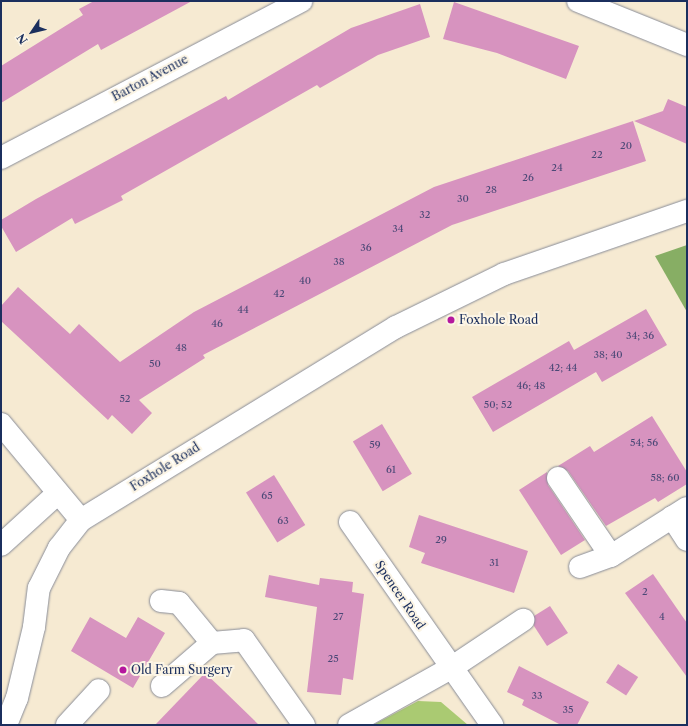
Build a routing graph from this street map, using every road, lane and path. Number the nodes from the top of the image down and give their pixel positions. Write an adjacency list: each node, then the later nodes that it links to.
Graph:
1 (301, 1): 4 (street, Barton Avenue)
2 (578, 1): 3 (street)
3 (687, 45)
4 (1, 158)
5 (687, 210): 10 (street, Foxhole Road)
6 (1, 424): 8 (street)
7 (558, 478): 14 (street)
8 (58, 493): 10 (street); 13 (street)
9 (680, 512): 12 (street); 14 (street)
10 (81, 520): 22 (street, Foxhole Road)
11 (350, 522): 19 (street, Spencer Road)
12 (687, 540)
13 (1, 545)
14 (611, 556): 15 (street)
15 (580, 567)
16 (161, 601): 18 (street)
17 (522, 620): 19 (street)
18 (212, 643): 20 (street); 24 (street)
19 (451, 668): 25 (street); 26 (street, Spencer Road)
20 (162, 686)
21 (99, 690): 23 (street)
22 (6, 725)
23 (67, 725)
24 (304, 725)
25 (349, 725)
26 (492, 725)

